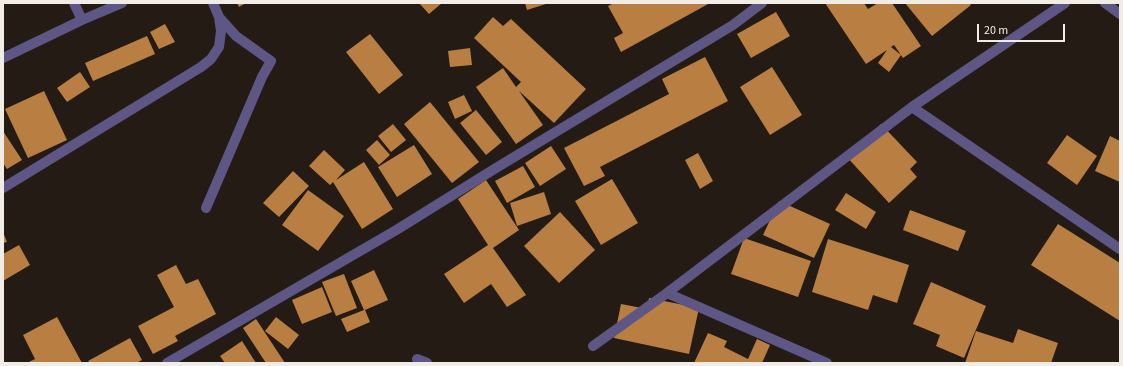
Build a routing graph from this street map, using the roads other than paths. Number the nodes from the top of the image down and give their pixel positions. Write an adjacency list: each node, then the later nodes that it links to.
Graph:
1 (74, 3): 9 (street)
2 (122, 3): 9 (street)
3 (213, 3): 8 (street)
4 (762, 3): 18 (street)
5 (1064, 3): 11 (street)
6 (1105, 3): 7 (street)
7 (1120, 14)
8 (219, 17): 12 (street); 13 (street)
9 (82, 20): 10 (street)
10 (3, 58)
11 (912, 107): 14 (street); 15 (street)
12 (3, 188)
13 (206, 208)
14 (1120, 249)
15 (667, 293): 16 (street); 20 (street)
16 (593, 346)
17 (417, 358): 19 (street)
18 (167, 363)
19 (427, 363)
20 (826, 363)

